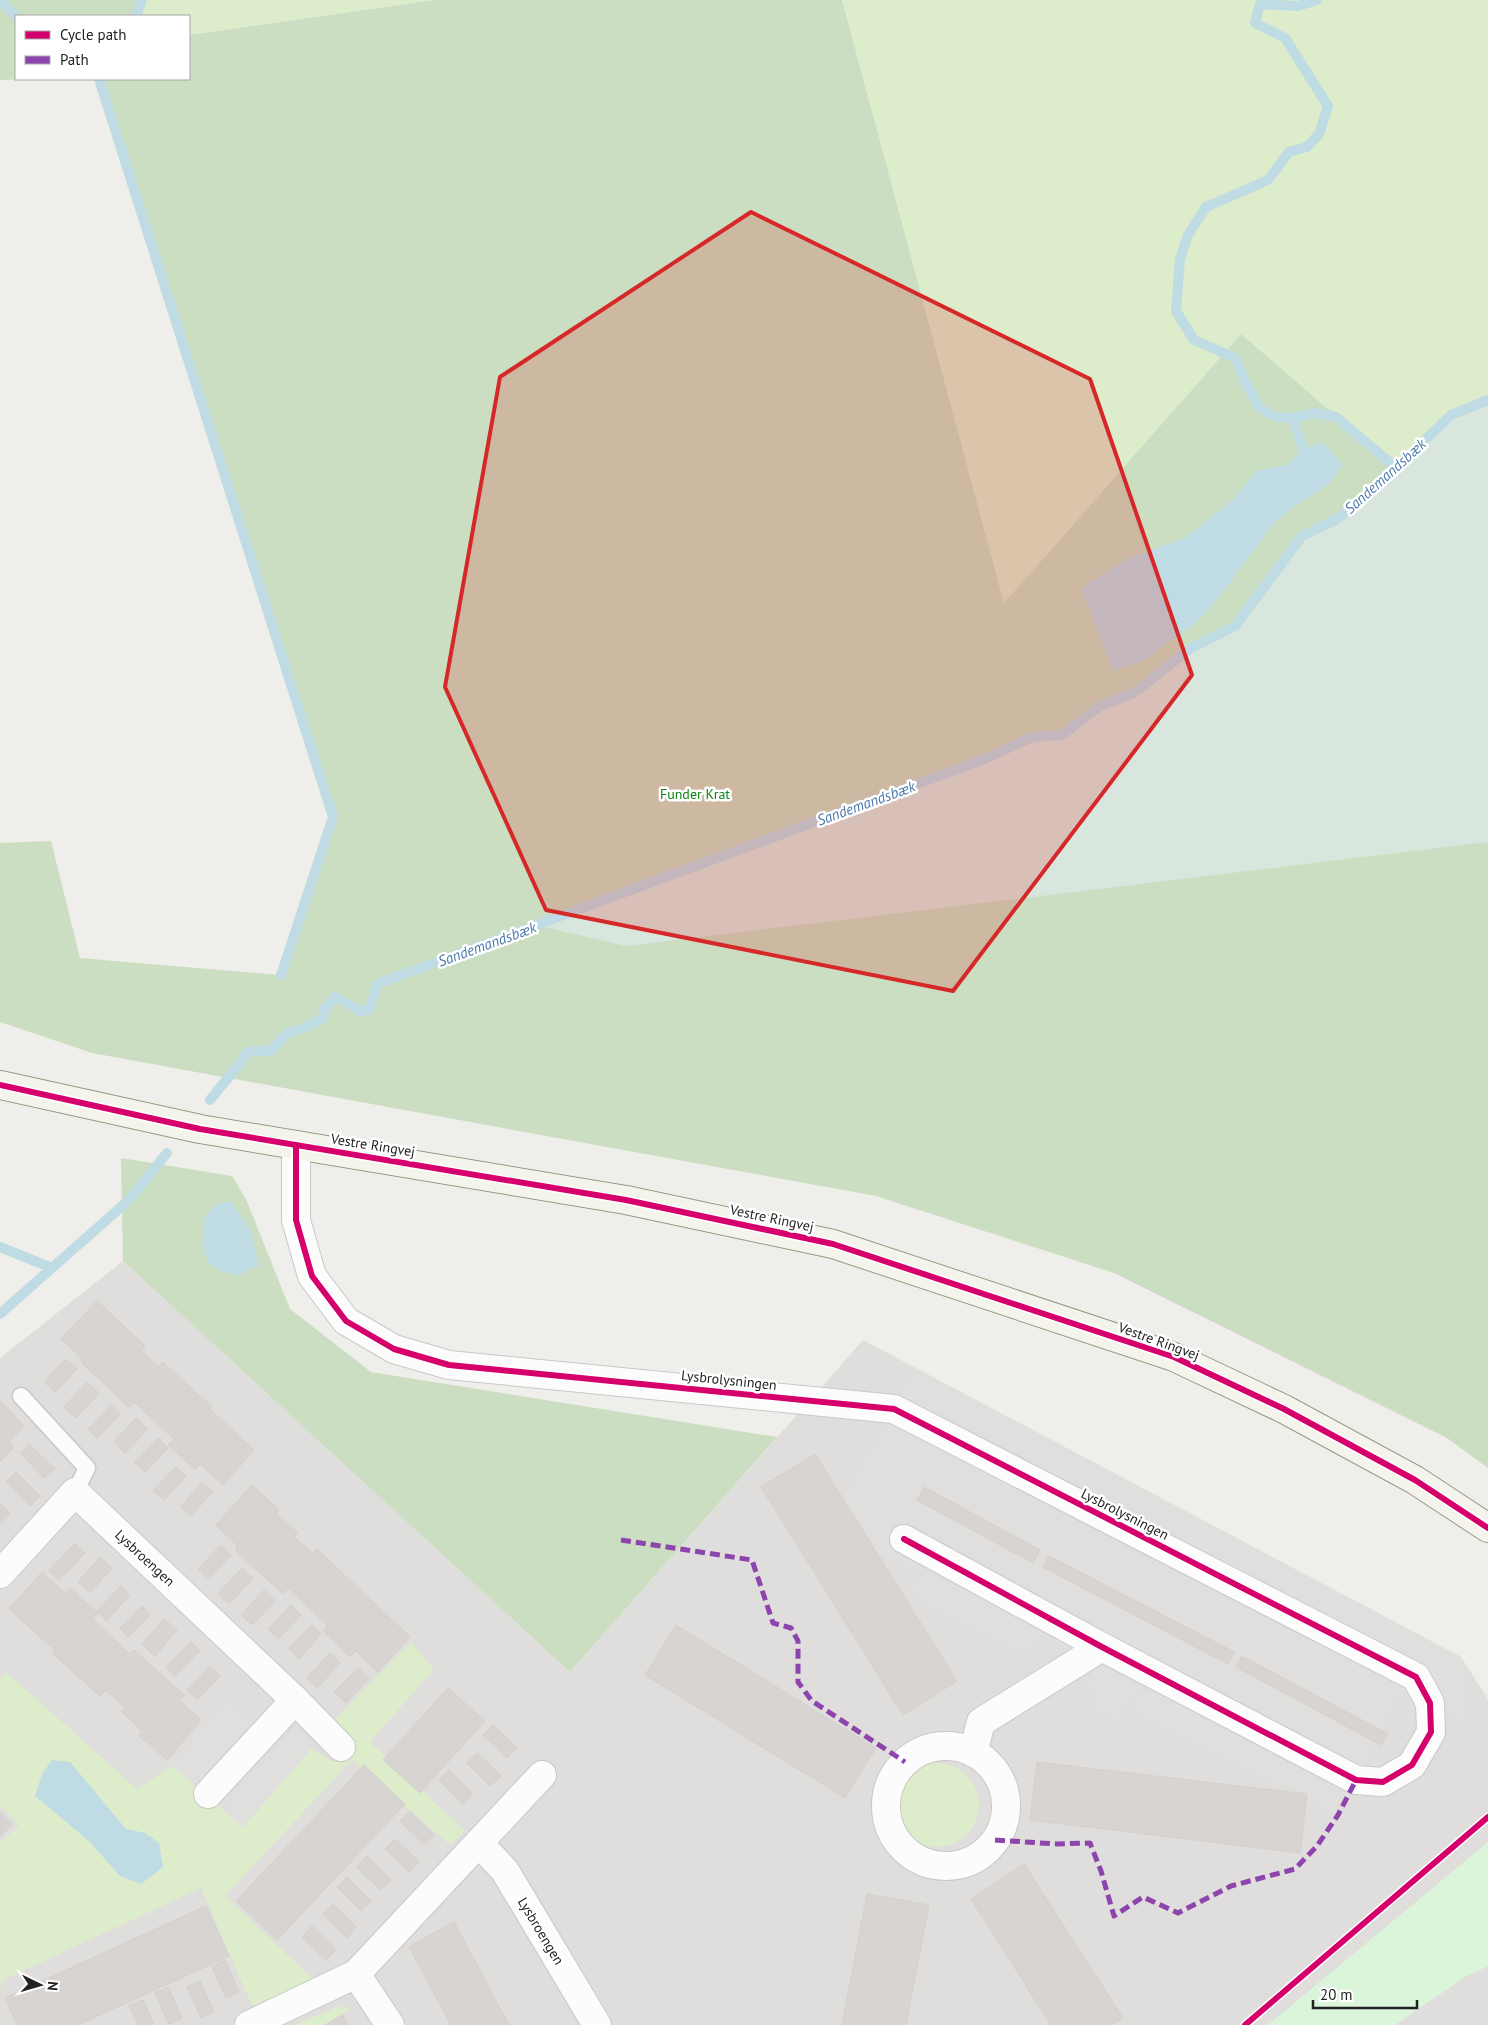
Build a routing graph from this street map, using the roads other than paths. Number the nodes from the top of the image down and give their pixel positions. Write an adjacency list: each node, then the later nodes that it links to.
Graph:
1 (0, 1084): 2 (main road, Vestre Ringvej)
2 (296, 1145): 5 (main road, Vestre Ringvej); 8 (street, Lysbrolysningen)
3 (21, 1396): 4 (lane)
4 (75, 1492): 7 (street); 9 (street, Lysbroengen)
5 (1488, 1528)
6 (904, 1539): 8 (street, Lysbrolysningen)
7 (0, 1574)
8 (1102, 1647): 11 (street)
9 (295, 1700): 10 (street, Lysbroengen); 13 (street)
10 (341, 1747)
11 (973, 1753): 11 (street)
12 (542, 1776): 14 (street)
13 (208, 1794)
14 (478, 1843): 15 (street); 18 (street, Lysbroengen)
15 (356, 1974): 16 (street); 17 (street)
16 (249, 2025)
17 (390, 2025)
18 (597, 2025)

